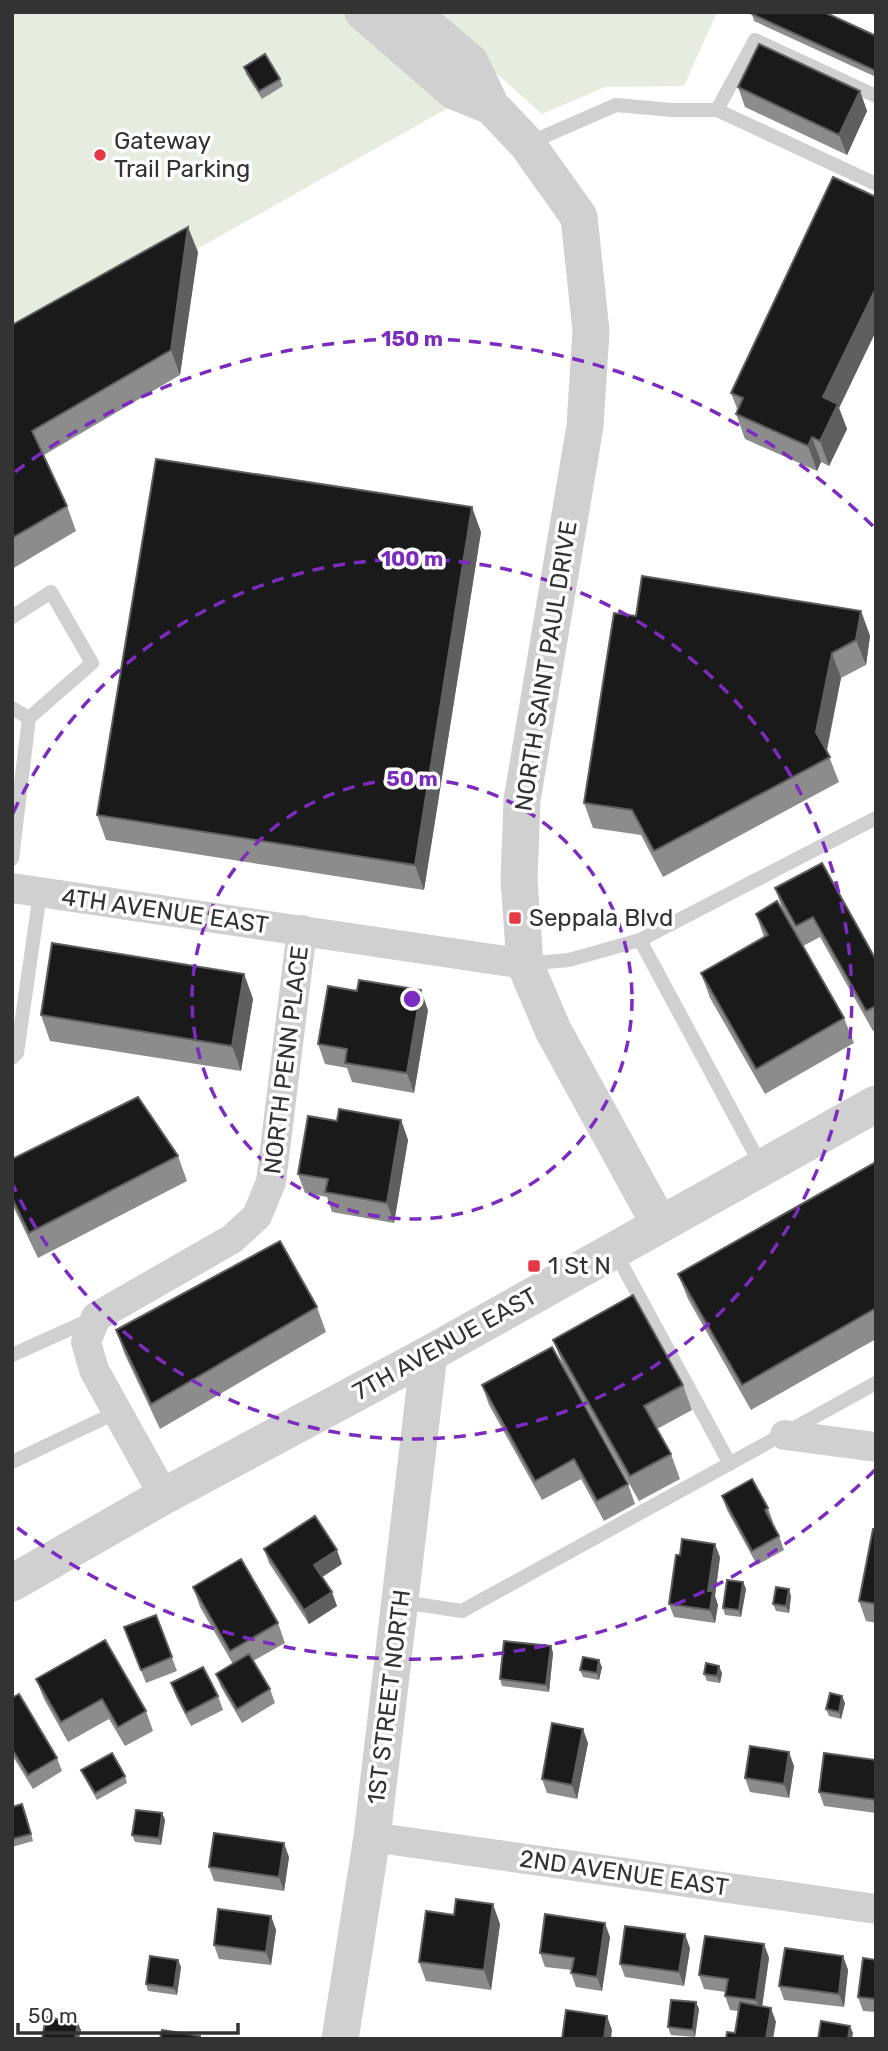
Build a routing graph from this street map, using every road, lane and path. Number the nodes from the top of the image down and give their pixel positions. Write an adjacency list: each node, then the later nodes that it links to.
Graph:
1 (363, 12): 4 (street, NORTH SAINT PAUL DRIVE)
2 (411, 12): 4 (street, NORTH SAINT PAUL DRIVE)
3 (876, 96): 5 (lane)
4 (491, 106): 6 (street, NORTH SAINT PAUL DRIVE)
5 (717, 110): 6 (lane); 7 (lane)
6 (527, 144): 16 (street, NORTH SAINT PAUL DRIVE)
7 (876, 184)
8 (12, 617): 10 (lane)
9 (12, 708): 10 (lane)
10 (29, 718): 12 (lane)
11 (876, 818): 15 (lane)
12 (12, 859)
13 (26, 890): 14 (street, 4TH AVENUE EAST); 17 (lane)
14 (302, 930): 16 (street, 4TH AVENUE EAST); 22 (street, NORTH PENN PLACE)
15 (640, 940): 16 (lane); 19 (lane)
16 (525, 964): 20 (street, NORTH SAINT PAUL DRIVE)
17 (12, 1058)
18 (876, 1104): 19 (street, 7TH AVENUE EAST)
19 (762, 1168): 20 (street, 7TH AVENUE EAST)
20 (660, 1225): 21 (street, 7TH AVENUE EAST)
21 (614, 1251): 23 (street, 7TH AVENUE EAST); 30 (lane)
22 (96, 1317): 24 (lane); 26 (street)
23 (429, 1354): 31 (street, 7TH AVENUE EAST); 33 (street, 1ST STREET NORTH)
24 (12, 1355)
25 (876, 1383): 27 (lane)
26 (117, 1412): 29 (lane); 31 (street)
27 (785, 1435): 28 (street); 30 (lane)
28 (876, 1447)
29 (12, 1462)
30 (730, 1464): 33 (lane)
31 (164, 1496): 32 (street, 7TH AVENUE EAST)
32 (12, 1583)
33 (400, 1601): 34 (street, 1ST STREET NORTH)
34 (373, 1837): 35 (street, 2ND AVENUE EAST); 36 (street, 1ST STREET NORTH)
35 (876, 1909)
36 (340, 2039)

